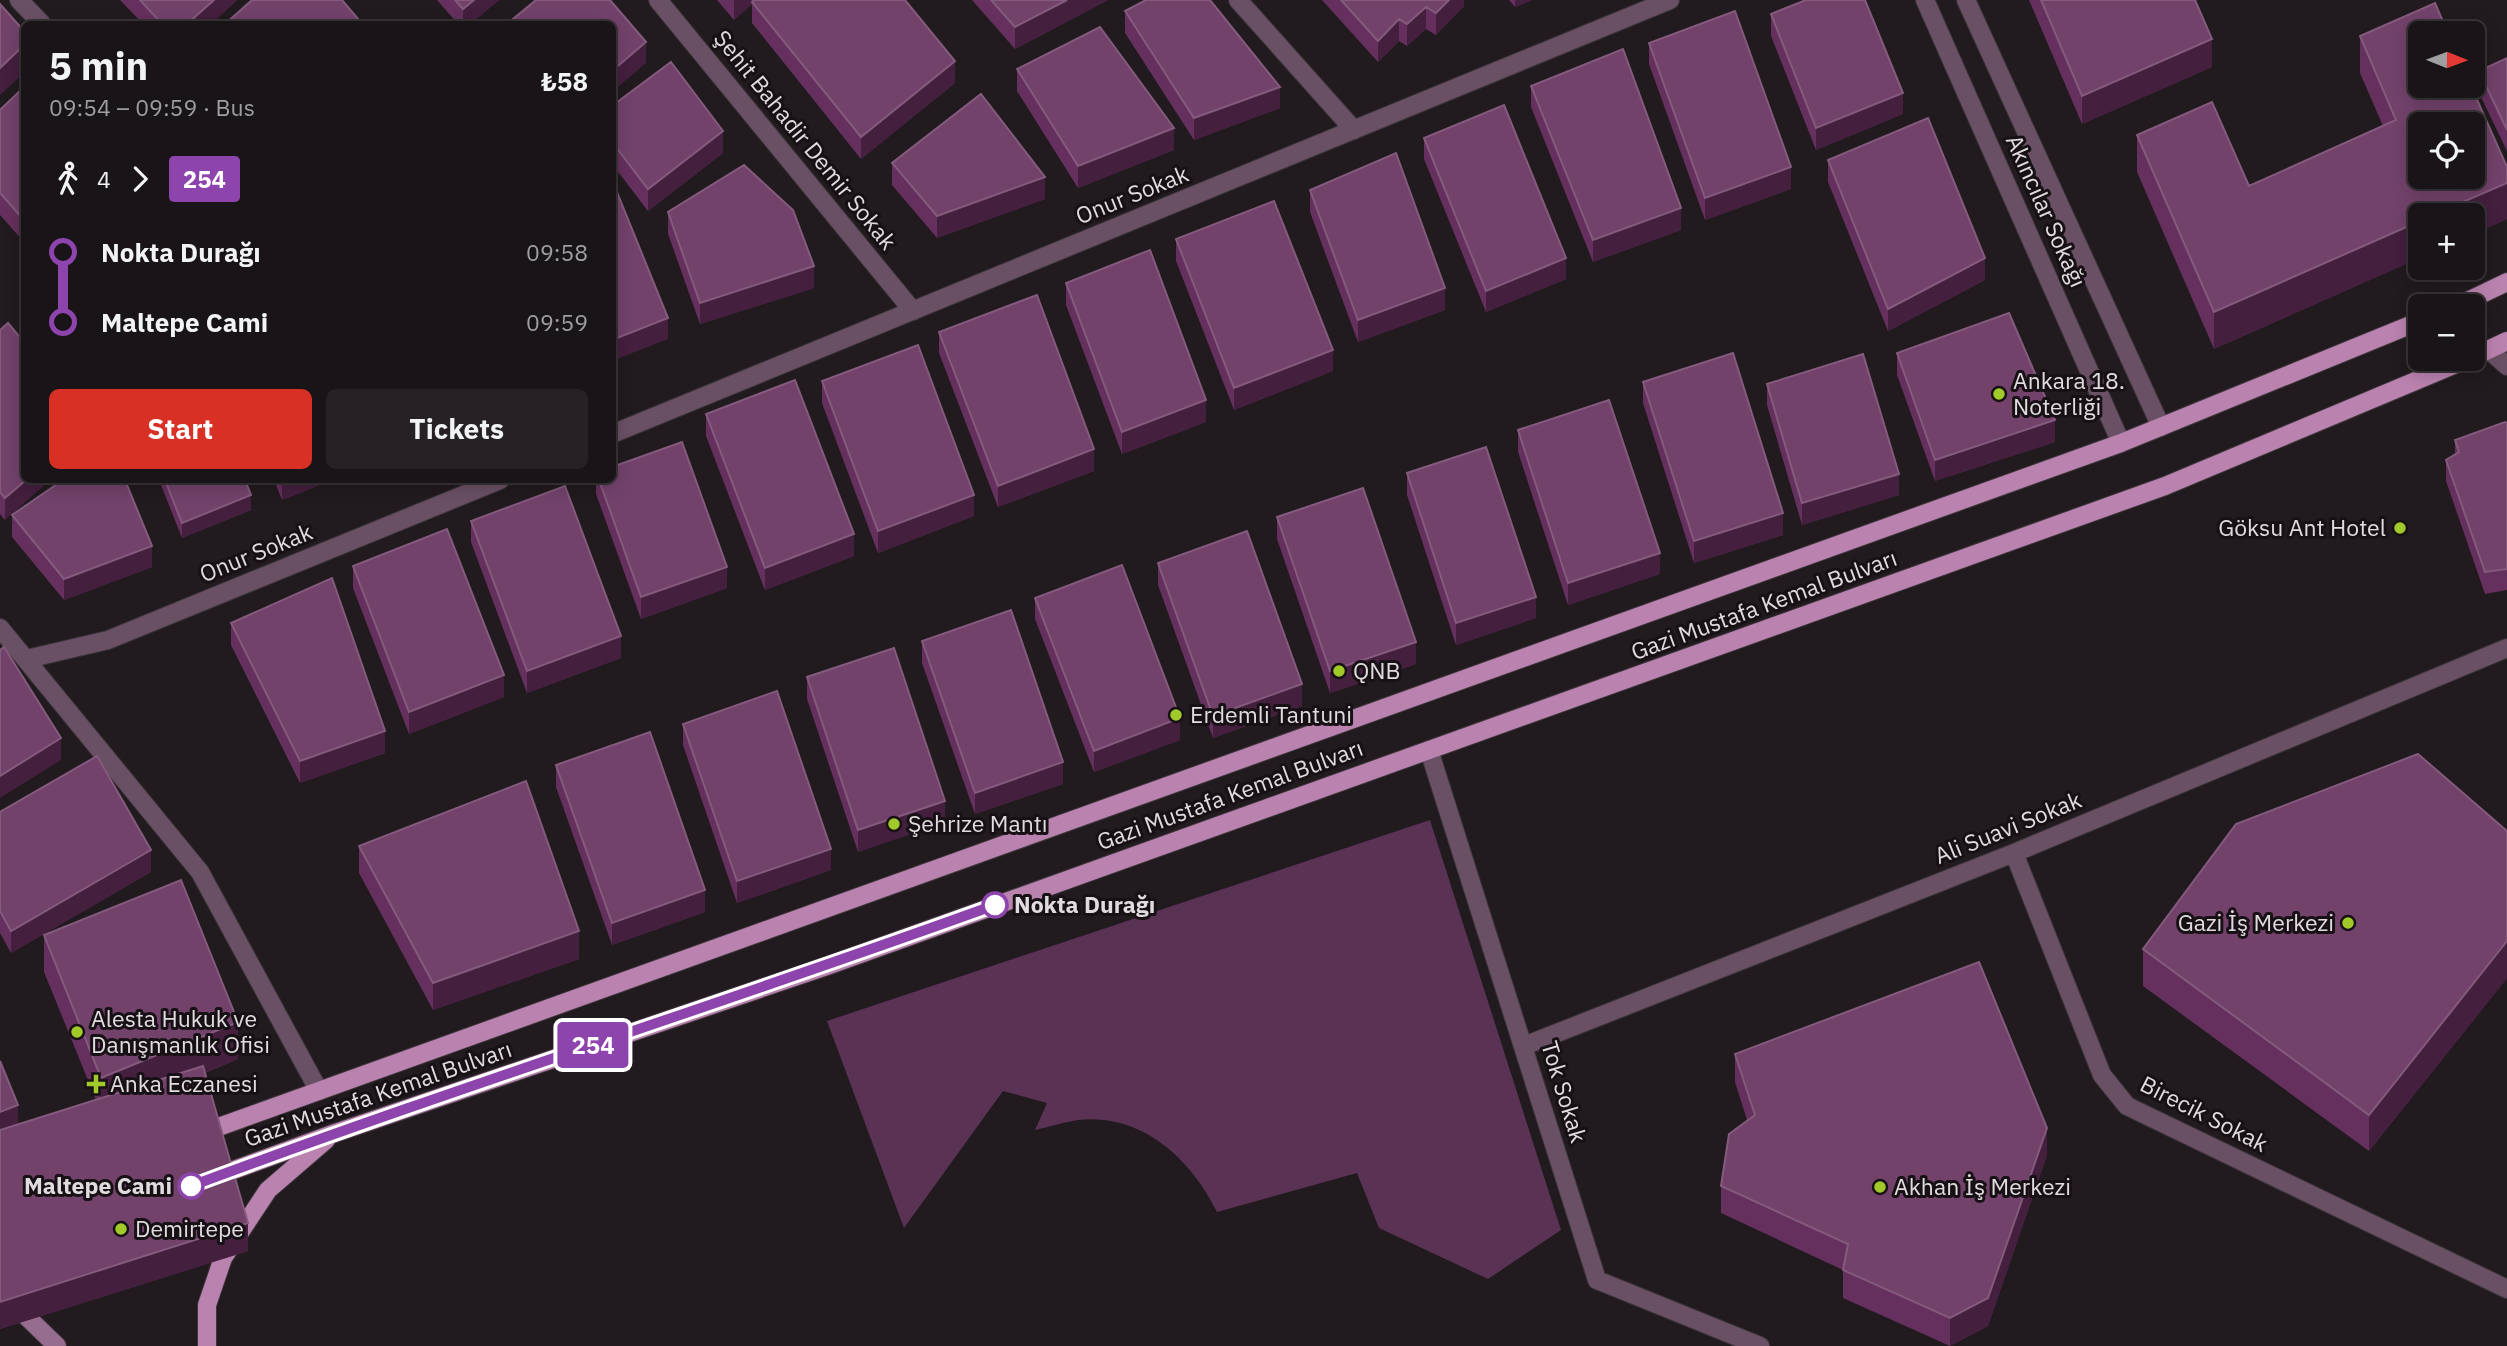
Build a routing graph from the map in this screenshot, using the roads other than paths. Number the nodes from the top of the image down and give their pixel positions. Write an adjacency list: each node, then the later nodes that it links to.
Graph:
1 (19, 0): 7 (street)
2 (658, 0): 11 (street, Şehit Bahadir Demir Sokak)
3 (1238, 0): 8 (street)
4 (1670, 0): 8 (street, Onur Sokak)
5 (1925, 0): 20 (street, Akıncılar Sokağı)
6 (1966, 0): 18 (street, Akıncılar Sokağı)
7 (39, 21)
8 (1354, 130): 11 (street, Onur Sokak)
9 (2507, 282): 10 (main road)
10 (2482, 294)
11 (913, 311): 19 (street, Onur Sokak)
12 (2408, 326): 18 (main road, Gazi Mustafa Kemal Bulvarı)
13 (2507, 341): 14 (main road, Gazi Mustafa Kemal Bulvarı)
14 (2485, 351)
15 (2485, 358): 16 (street)
16 (2507, 366)
17 (2439, 371): 26 (main road, Gazi Mustafa Kemal Bulvarı)
18 (2161, 427): 20 (main road, Gazi Mustafa Kemal Bulvarı)
19 (616, 431)
20 (2121, 443): 29 (main road, Gazi Mustafa Kemal Bulvarı)
21 (482, 483): 22 (street, Onur Sokak)
22 (464, 486): 25 (street, Onur Sokak)
23 (0, 628): 25 (street)
24 (2507, 648): 27 (street, Ali Suavi Sokak)
25 (27, 659): 29 (street)
26 (1429, 750): 28 (street, Tok Sokak); 30 (main road, Gazi Mustafa Kemal Bulvarı)
27 (2014, 853): 28 (street, Ali Suavi Sokak); 33 (street, Birecik Sokak)
28 (1524, 1046): 37 (street, Tok Sokak)
29 (320, 1091): 31 (main road, Gazi Mustafa Kemal Bulvarı)
30 (335, 1133): 32 (main road, Gazi Mustafa Kemal Bulvarı); 36 (main road)
31 (188, 1138)
32 (193, 1185)
33 (2507, 1289)
34 (0, 1291): 35 (main road)
35 (57, 1346)
36 (207, 1346)
37 (1760, 1346)

